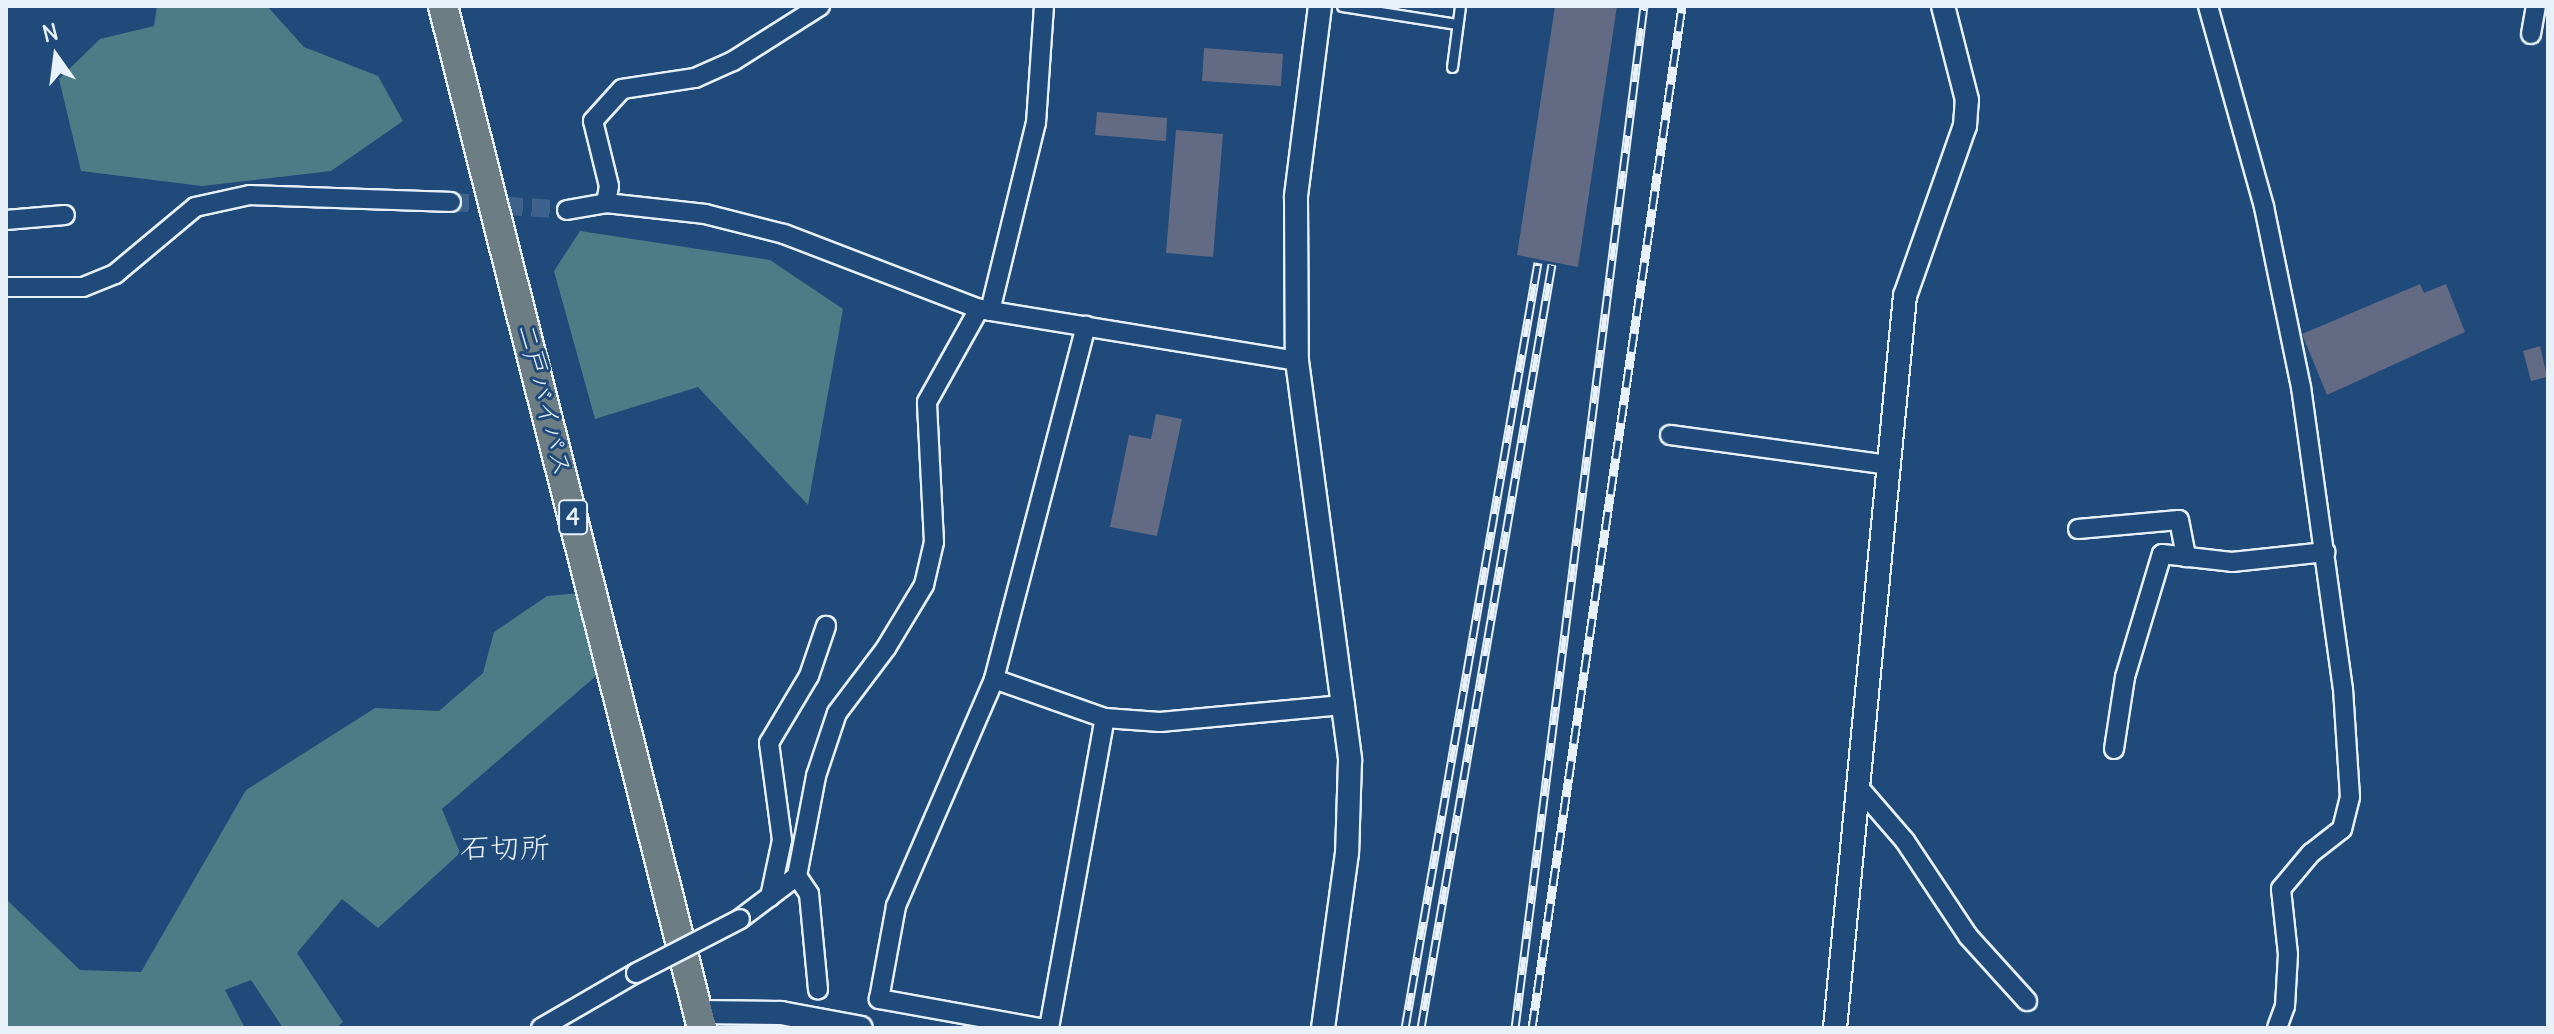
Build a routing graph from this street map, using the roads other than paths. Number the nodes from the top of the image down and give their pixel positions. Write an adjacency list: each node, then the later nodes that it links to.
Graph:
1 (443, 6): 37 (highway, 二戸バイパス / 4)
2 (820, 6): 14 (street)
3 (1044, 6): 19 (street)
4 (1320, 6): 21 (street)
5 (1342, 6): 10 (lane)
6 (1460, 6): 10 (lane)
7 (1943, 6): 23 (street)
8 (2208, 6): 25 (street)
9 (2536, 6): 11 (street)
10 (1457, 24): 12 (lane)
11 (2531, 34)
12 (1452, 67)
13 (451, 202): 18 (street)
14 (606, 203): 15 (street); 19 (street)
15 (567, 210)
16 (65, 215): 17 (street)
17 (6, 220)
18 (6, 287)
19 (984, 310): 20 (street); 33 (street)
20 (1086, 326): 21 (street); 28 (street)
21 (1297, 361): 29 (street)
22 (1670, 435): 23 (street)
23 (1890, 465): 32 (street)
24 (2078, 529): 26 (street)
25 (2325, 552): 26 (street); 44 (street)
26 (2186, 557): 31 (street)
27 (826, 626): 34 (street)
28 (994, 679): 30 (street); 40 (street)
29 (1345, 705): 30 (street); 42 (street)
30 (1105, 718): 41 (street)
31 (2114, 749)
32 (1860, 789): 36 (street); 43 (street)
33 (797, 876): 34 (street); 35 (street)
34 (769, 899): 38 (street, bridge)
35 (818, 990)
36 (2027, 1001)
37 (700, 1020): 39 (street)
38 (541, 1028)
39 (859, 1028)
40 (1040, 1028)
41 (1049, 1028)
42 (1323, 1028)
43 (1835, 1028)
44 (2277, 1028)

